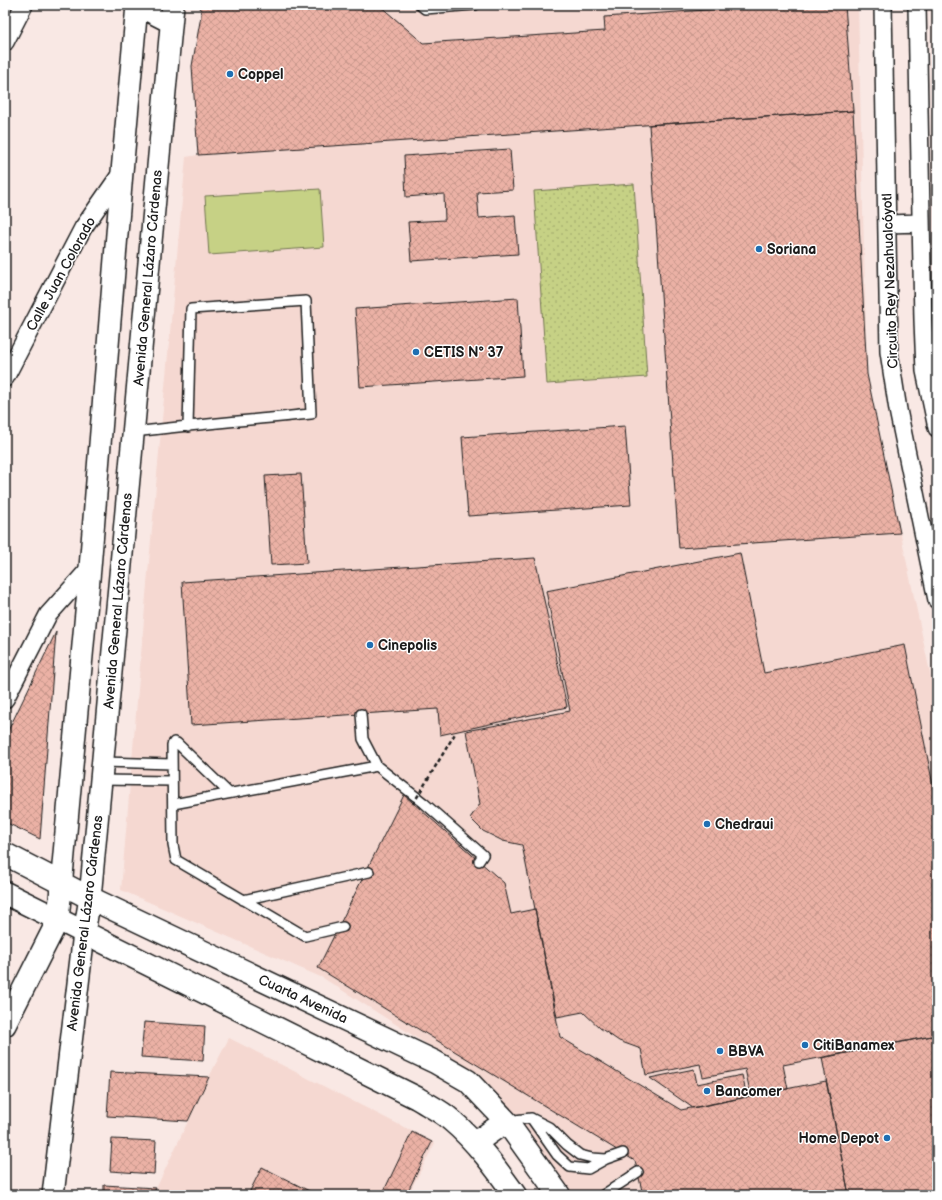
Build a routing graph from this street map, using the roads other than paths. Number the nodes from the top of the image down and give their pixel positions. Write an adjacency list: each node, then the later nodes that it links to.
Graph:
1 (24, 5): 8 (street)
2 (420, 5): 3 (lane)
3 (475, 5)
4 (883, 5): 11 (street, Circuito Rey Nezahualcóyotl)
5 (917, 5): 10 (street)
6 (136, 6): 7 (street); 9 (street, Avenida General Lázaro Cárdenas)
7 (172, 15): 15 (street, Avenida General Lázaro Cárdenas)
8 (5, 42)
9 (122, 172): 12 (street, Calle Juan Colorado); 16 (street, Avenida General Lázaro Cárdenas)
10 (921, 223): 11 (street); 14 (street)
11 (887, 224): 17 (street, Circuito Rey Nezahualcóyotl)
12 (5, 378)
13 (188, 427): 13 (lane); 15 (lane)
14 (937, 428)
15 (134, 432): 22 (street, Avenida General Lázaro Cárdenas)
16 (90, 568): 18 (street); 29 (street, Avenida General Lázaro Cárdenas)
17 (937, 600)
18 (5, 699)
19 (361, 714): 21 (lane)
20 (172, 764): 22 (lane); 23 (lane); 24 (lane)
21 (377, 766): 24 (lane); 27 (lane)
22 (102, 771): 23 (lane); 31 (street, Avenida General Lázaro Cárdenas)
23 (172, 781): 25 (lane)
24 (229, 793): 25 (lane)
25 (173, 804): 32 (lane)
26 (5, 854): 29 (main road, Cuarta Avenida)
27 (479, 861)
28 (369, 872): 32 (lane)
29 (61, 884): 31 (main road, Cuarta Avenida); 33 (street, Avenida General Lázaro Cárdenas)
30 (5, 893): 33 (main road)
31 (90, 898): 35 (street, Avenida General Lázaro Cárdenas); 38 (main road, Cuarta Avenida)
32 (243, 900): 34 (lane)
33 (58, 920): 35 (main road); 36 (street)
34 (343, 928)
35 (84, 933): 39 (main road); 43 (street, Avenida General Lázaro Cárdenas)
36 (5, 1025)
37 (531, 1118): 38 (lane); 41 (lane); 41 (lane)
38 (506, 1121): 39 (main road); 45 (main road, Cuarta Avenida)
39 (475, 1143): 44 (main road)
40 (623, 1153): 41 (lane)
41 (606, 1159)
42 (638, 1172): 46 (lane)
43 (53, 1195)
44 (515, 1195)
45 (559, 1195)
46 (603, 1195)

